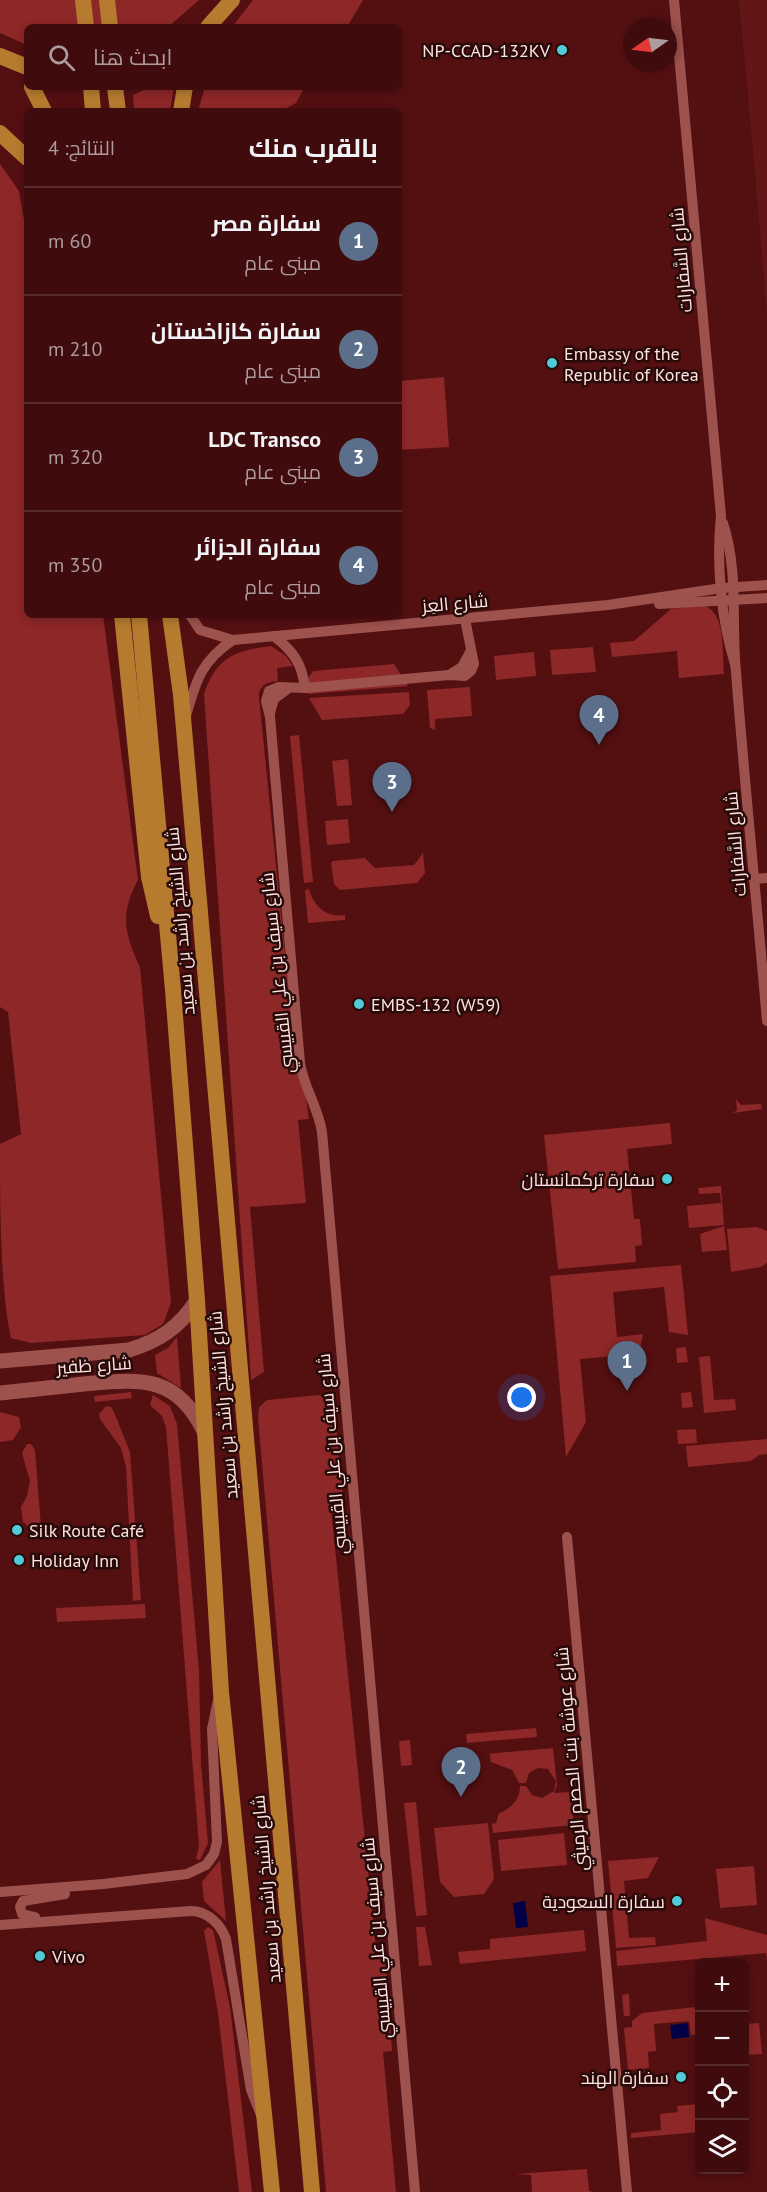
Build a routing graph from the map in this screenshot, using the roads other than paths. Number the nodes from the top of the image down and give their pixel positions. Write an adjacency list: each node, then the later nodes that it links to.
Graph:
1 (83, 0): 5 (main road)
2 (107, 0): 6 (main road)
3 (674, 0): 23 (street, شارع السَّفارات)
4 (229, 4): 7 (main road); 8 (main road)
5 (86, 24)
6 (110, 24)
7 (211, 24)
8 (218, 24)
9 (5, 59): 10 (main road); 11 (main road)
10 (24, 66)
11 (24, 75)
12 (34, 90): 16 (main road)
13 (91, 90): 17 (main road)
14 (115, 90): 18 (main road)
15 (184, 90): 19 (main road)
16 (42, 108)
17 (93, 108)
18 (118, 108)
19 (182, 108)
20 (0, 133): 21 (main road)
21 (24, 155)
22 (767, 585): 23 (street, شارع العِز)
23 (728, 588): 25 (street, شارع السَّفارات); 26 (street, شارع العِز)
24 (767, 598): 25 (street, شارع العِز)
25 (729, 601): 26 (street, شارع العِز); 39 (street, شارع السَّفارات)
26 (608, 605): 32 (street, شارع العِز)
27 (122, 618): 40 (main road)
28 (139, 618): 40 (main road, شارع الشيخ راشد بن سعيد)
29 (170, 618): 36 (main road, شارع الشيخ راشد بن سعيد)
30 (180, 618): 36 (main road)
31 (192, 618): 34 (street, شارع العِز)
32 (465, 619): 33 (street, شارع العِز); 35 (street, شارع سيف بن علي القبيسي)
33 (274, 636): 34 (street, شارع العِز); 35 (street)
34 (233, 640): 37 (street)
35 (305, 687): 55 (street, شارع سيف بن علي القبيسي)
36 (181, 695): 37 (main road, شارع الشيخ راشد بن سعيد)
37 (182, 728): 54 (main road, شارع الشيخ راشد بن سعيد)
38 (767, 878): 39 (street)
39 (754, 879): 41 (street, شارع السَّفارات)
40 (174, 990): 42 (main road, شارع الشيخ راشد بن سعيد)
41 (767, 1021)
42 (196, 1300): 43 (main road, شارع ظفير); 45 (main road, شارع الشيخ راشد بن سعيد)
43 (0, 1361)
44 (0, 1393): 45 (main road, شارع ظفير)
45 (205, 1433): 47 (main road, شارع الشيخ راشد بن سعيد)
46 (567, 1537): 56 (street, شارع عوشة بنت الحصم الرميثي)
47 (221, 1692): 48 (street); 52 (main road, شارع الشيخ راشد بن سعيد)
48 (103, 1884): 49 (street); 50 (street)
49 (0, 1892)
50 (104, 1915): 51 (street); 52 (street)
51 (0, 1925)
52 (265, 2121): 53 (main road, شارع الشيخ راشد بن سعيد)
53 (272, 2192)
54 (312, 2192)
55 (415, 2192)
56 (627, 2192)

